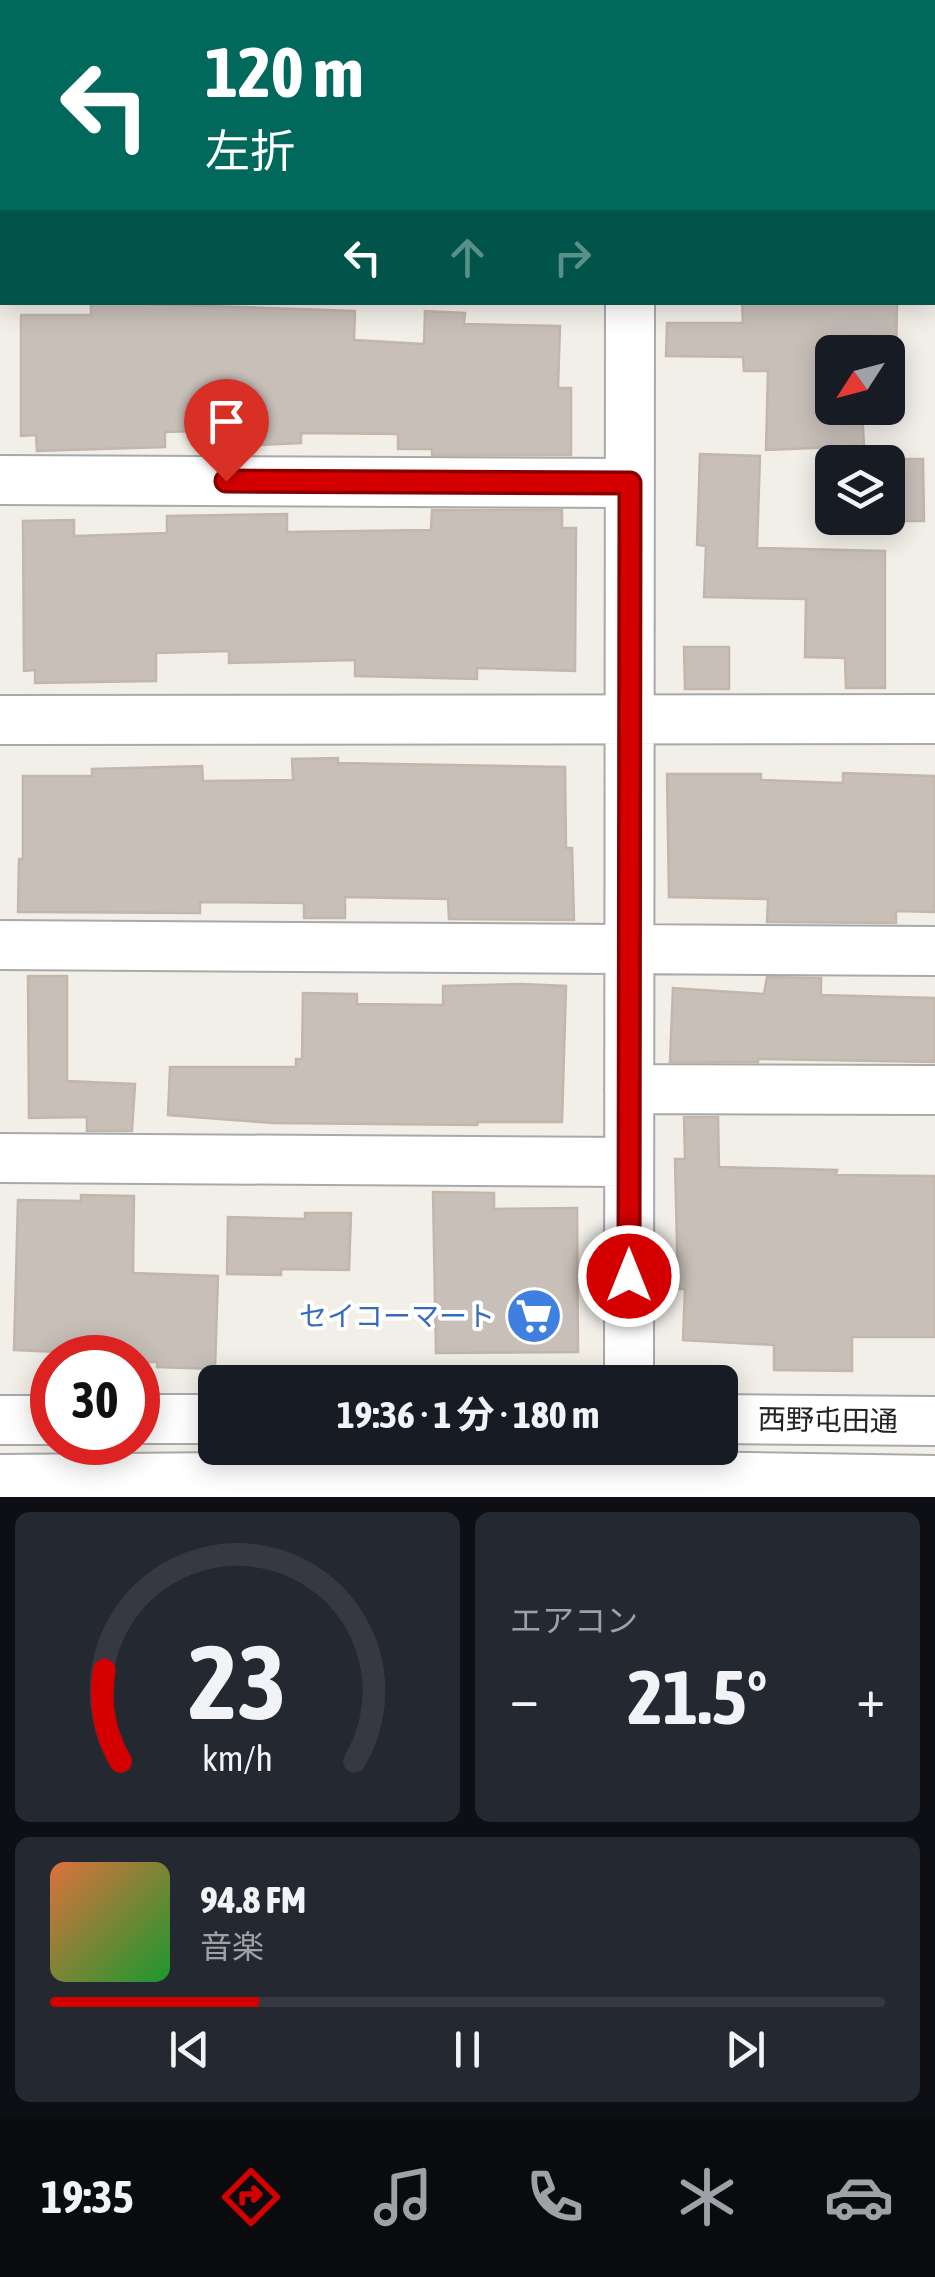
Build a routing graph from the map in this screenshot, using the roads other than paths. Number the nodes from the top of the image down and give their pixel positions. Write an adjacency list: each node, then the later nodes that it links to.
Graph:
1 (630, 305): 3 (street)
2 (0, 480): 3 (street)
3 (630, 483): 6 (street)
4 (935, 718): 6 (street)
5 (0, 720): 6 (street)
6 (630, 720): 8 (street)
7 (0, 945): 8 (street)
8 (630, 950): 9 (street); 10 (street)
9 (935, 951)
10 (629, 1089): 11 (street); 13 (street)
11 (935, 1090)
12 (0, 1158): 13 (street)
13 (629, 1162): 14 (street)
14 (629, 1365)
15 (738, 1418): 20 (street, 西野屯田通)
16 (198, 1419): 19 (street)
17 (0, 1420): 18 (street)
18 (30, 1420)
19 (160, 1420)
20 (935, 1421)
21 (630, 1473): 22 (street); 23 (street)
22 (0, 1479)
23 (935, 1480)

